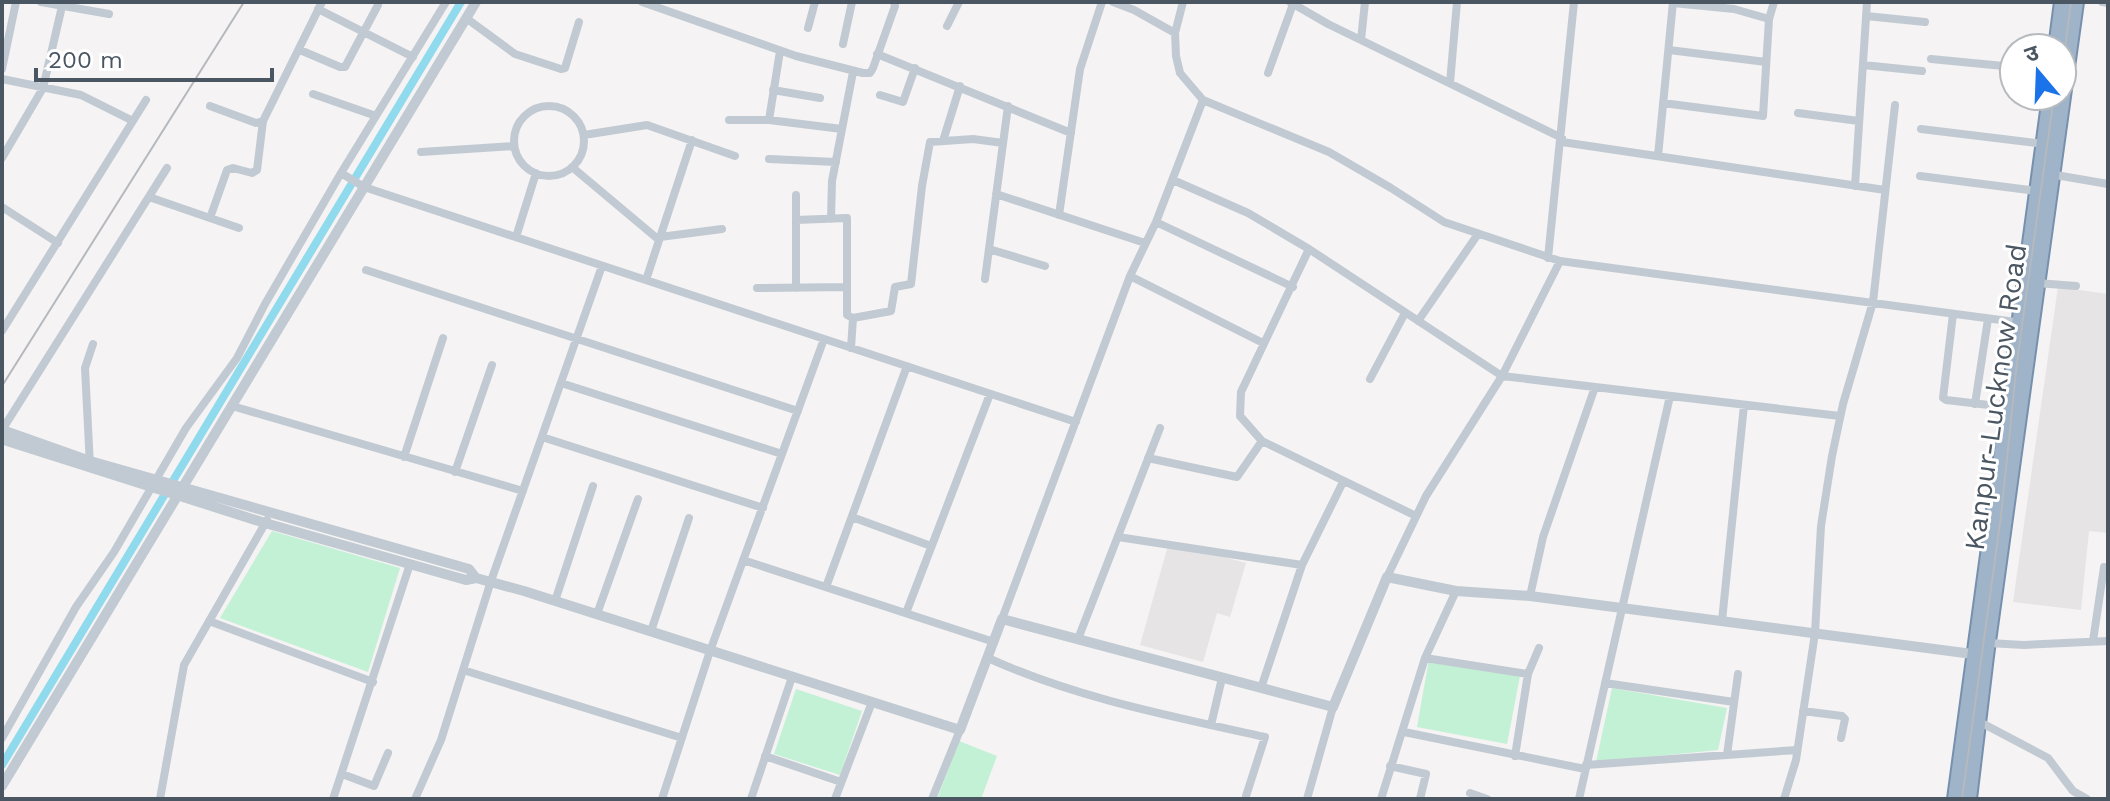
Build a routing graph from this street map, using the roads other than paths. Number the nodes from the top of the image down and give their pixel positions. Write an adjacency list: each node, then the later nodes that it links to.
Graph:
1 (16, 2): 49 (street)
2 (41, 2): 23 (street)
3 (446, 2): 43 (street)
4 (476, 2): 28 (street)
5 (642, 2): 41 (street)
6 (815, 2): 33 (street)
7 (852, 2): 38 (street)
8 (894, 2): 42 (street)
9 (959, 2): 32 (street)
10 (1102, 2): 77 (street)
11 (1113, 2): 36 (street)
12 (1183, 2): 36 (street)
13 (1365, 2): 37 (street)
14 (1457, 2): 54 (street)
15 (1574, 2): 80 (street)
16 (1774, 2): 29 (street)
17 (1867, 2): 27 (street)
18 (2102, 2): 22 (street)
19 (1291, 3): 37 (street); 52 (street)
20 (1673, 3): 29 (street); 40 (street)
21 (2069, 3): 35 (highway, Kanpur-Lucknow Road); 94 (highway, Kanpur-Lucknow Road)
22 (2108, 3)
23 (62, 4): 26 (street); 56 (street)
24 (378, 5): 34 (street)
25 (320, 6): 34 (street); 39 (street)
26 (109, 14)
27 (1866, 16): 31 (street); 46 (street)
28 (466, 18): 30 (street); 99 (street)
29 (1769, 19): 45 (street)
30 (579, 22)
31 (1925, 22)
32 (947, 26)
33 (808, 28)
34 (363, 32): 39 (street); 43 (street)
35 (2061, 32)
36 (1175, 33): 62 (street)
37 (1361, 40): 54 (street)
38 (843, 44)
39 (300, 50): 73 (street)
40 (1669, 50): 45 (street); 63 (street)
41 (780, 51): 51 (street); 57 (street)
42 (877, 54): 48 (street); 51 (street)
43 (413, 57): 69 (street)
44 (1931, 59): 47 (street)
45 (1766, 62): 63 (street)
46 (1863, 65): 50 (street); 74 (street)
47 (1998, 65)
48 (915, 68): 55 (street); 59 (street)
49 (2, 69)
50 (1922, 71)
51 (853, 72): 75 (street)
52 (1268, 73)
53 (2, 79): 56 (street)
54 (1450, 83): 80 (street)
55 (960, 86): 66 (street); 81 (street)
56 (43, 88): 72 (street); 88 (street)
57 (773, 90): 60 (street); 71 (street)
58 (313, 94): 69 (street)
59 (880, 95)
60 (820, 98)
61 (146, 100): 72 (street)
62 (1203, 100): 97 (street); 114 (street)
63 (1663, 103): 87 (street)
64 (1895, 105): 101 (street)
65 (210, 106): 73 (street)
66 (1008, 106): 77 (street); 82 (street)
67 (2048, 112): 83 (highway, Kanpur-Lucknow Road)
68 (1798, 113): 74 (street)
69 (376, 116): 95 (street)
70 (729, 120): 71 (street)
71 (769, 120): 75 (street)
72 (133, 121): 117 (street)
73 (263, 121): 108 (street)
74 (1859, 121): 100 (street)
75 (842, 129): 90 (street)
76 (1921, 129): 83 (street)
77 (1071, 133): 107 (street)
78 (584, 135): 79 (street); 84 (street); 91 (street)
79 (692, 140): 86 (street); 116 (street)
80 (1562, 140): 87 (street); 121 (street)
81 (943, 141): 82 (street); 138 (street)
82 (1003, 143): 103 (street)
83 (2044, 144): 94 (highway, Kanpur-Lucknow Road)
84 (514, 146): 85 (street); 93 (street)
85 (421, 152)
86 (735, 156)
87 (1658, 156): 100 (street)
88 (2, 158)
89 (769, 159): 90 (street)
90 (836, 162): 109 (street)
91 (572, 167): 93 (street); 116 (street)
92 (167, 168): 105 (street)
93 (536, 173): 115 (street)
94 (2046, 173): 98 (street); 102 (highway, Kanpur-Lucknow Road); 129 (highway, Kanpur-Lucknow Road)
95 (343, 174): 99 (street); 174 (street)
96 (1920, 176): 102 (street)
97 (1173, 180): 111 (street); 120 (street)
98 (2108, 184)
99 (362, 186): 115 (street); 159 (street)
100 (1855, 186): 101 (street)
101 (1885, 190): 135 (street)
102 (2037, 191): 141 (highway, Kanpur-Lucknow Road)
103 (996, 194): 107 (street); 119 (street)
104 (796, 195): 110 (street)
105 (149, 197): 108 (street); 165 (street)
106 (2, 207): 117 (street)
107 (1059, 215): 118 (street)
108 (210, 218): 112 (street)
109 (831, 219): 110 (street); 131 (street)
110 (796, 220): 134 (street)
111 (1156, 222): 118 (street); 132 (street)
112 (239, 228)
113 (722, 229): 116 (street)
114 (1478, 234): 121 (street); 140 (street)
115 (516, 237): 123 (street)
116 (659, 238): 128 (street)
117 (58, 243): 142 (street)
118 (1145, 243): 126 (street)
119 (989, 249): 124 (street); 127 (street)
120 (1309, 249): 132 (street); 136 (street)
121 (1548, 258): 122 (street)
122 (1560, 261): 135 (street); 151 (street)
123 (602, 266): 128 (street); 143 (street)
124 (1045, 266)
125 (366, 270): 143 (street)
126 (1130, 276): 146 (street); 163 (street)
127 (985, 279)
128 (646, 280): 145 (street)
129 (2037, 283): 130 (street); 141 (highway, Kanpur-Lucknow Road)
130 (2076, 286)
131 (847, 287): 134 (street); 138 (street)
132 (1293, 287): 146 (street)
133 (757, 288): 134 (street)
134 (796, 288)
135 (1873, 302): 137 (street); 162 (street)
136 (1405, 313): 140 (street); 152 (street)
137 (1953, 314): 139 (street); 157 (street)
138 (853, 318): 148 (street)
139 (1988, 319): 141 (street); 157 (street)
140 (1418, 321): 151 (street)
141 (2025, 323): 160 (highway, Kanpur-Lucknow Road); 211 (highway, Kanpur-Lucknow Road)
142 (3, 326)
143 (577, 337): 153 (street); 161 (street)
144 (443, 338): 169 (street)
145 (824, 339): 148 (street); 161 (street)
146 (1263, 343): 167 (street)
147 (93, 344): 171 (street)
148 (851, 348): 150 (street)
149 (492, 365): 172 (street)
150 (907, 366): 155 (street); 181 (street)
151 (1502, 376): 154 (street); 180 (street)
152 (1370, 379)
153 (561, 383): 166 (street); 168 (street)
154 (1595, 387): 156 (street); 195 (street)
155 (990, 394): 163 (street); 185 (street)
156 (1670, 396): 158 (street); 197 (street)
157 (1975, 404): 160 (street)
158 (1744, 405): 162 (street); 202 (street)
159 (232, 406): 169 (street); 176 (street)
160 (2006, 407): 211 (highway, Kanpur-Lucknow Road)
161 (798, 411): 168 (street)
162 (1840, 416): 204 (street)
163 (1076, 422): 200 (street)
164 (1160, 428): 170 (street)
165 (2, 433): 171 (street)
166 (542, 437): 177 (street); 179 (street)
167 (1262, 441): 170 (street); 173 (street)
168 (782, 454): 179 (street)
169 (404, 457): 172 (street)
170 (1148, 458): 184 (street)
171 (90, 464): 174 (street)
172 (455, 472): 177 (street)
173 (1343, 482): 180 (street); 188 (street)
174 (156, 483): 176 (street); 230 (street)
175 (593, 486): 196 (street)
176 (178, 490): 182 (street); 242 (street)
177 (523, 491): 192 (street)
178 (638, 499): 199 (street)
179 (763, 508): 186 (street)
180 (1416, 516): 190 (street)
181 (852, 517): 185 (street); 193 (street)
182 (268, 518): 187 (street); 191 (street); 201 (street)
183 (689, 518): 203 (street)
184 (1118, 537): 188 (street); 205 (street)
185 (931, 546): 198 (street)
186 (743, 560): 193 (street); 210 (street)
187 (410, 564): 191 (street); 219 (street)
188 (1302, 565): 221 (street)
189 (2104, 567): 206 (street)
190 (1387, 577): 194 (street); 224 (street)
191 (476, 578): 192 (street)
192 (491, 581): 196 (street); 214 (street)
193 (826, 587): 198 (street)
194 (1456, 591): 195 (street); 213 (street)
195 (1530, 596): 197 (street)
196 (555, 601): 199 (street)
197 (1622, 608): 202 (street); 220 (street)
198 (906, 613): 208 (street)
199 (597, 614): 203 (street)
200 (1002, 619): 205 (street); 208 (street)
201 (209, 621): 219 (street); 245 (street)
202 (1722, 621): 204 (street)
203 (651, 631): 210 (street)
204 (1815, 633): 211 (street); 225 (street)
205 (1078, 639): 218 (street)
206 (2093, 641): 207 (street); 211 (street)
207 (2108, 641)
208 (994, 642): 212 (street)
209 (1539, 648): 215 (street)
210 (710, 651): 217 (street); 231 (street)
211 (1983, 651): 226 (highway, Kanpur-Lucknow Road); 258 (highway, Kanpur-Lucknow Road)
212 (988, 658): 227 (street); 228 (street)
213 (1425, 658): 215 (street); 229 (street)
214 (463, 670): 231 (street); 247 (street)
215 (1528, 674): 237 (street)
216 (1738, 674): 223 (street)
217 (792, 677): 222 (street); 236 (street)
218 (1222, 678): 221 (street); 227 (street)
219 (373, 682): 240 (street)
220 (1605, 683): 223 (street); 239 (street)
221 (1261, 688): 224 (street)
222 (872, 702): 228 (street); 241 (street)
223 (1734, 702): 235 (street)
224 (1333, 707): 252 (street)
225 (1803, 711): 232 (street); 233 (street)
226 (1978, 721): 259 (highway, Kanpur-Lucknow Road); 260 (street)
227 (1211, 725): 244 (street)
228 (960, 730): 251 (street)
229 (1404, 732): 237 (street); 238 (street)
230 (2, 738)
231 (682, 738): 248 (street)
232 (1841, 738)
233 (1797, 750): 235 (street); 257 (street)
234 (388, 753): 240 (street)
235 (1727, 755): 239 (street)
236 (765, 756): 241 (street); 249 (street)
237 (1515, 756): 239 (street)
238 (1390, 766): 253 (street); 254 (street)
239 (1586, 767): 256 (street)
240 (342, 774): 246 (street)
241 (841, 782): 250 (street)
242 (2, 786)
243 (1470, 793): 255 (street)
244 (1246, 796)
245 (160, 799)
246 (333, 799)
247 (415, 799)
248 (662, 799)
249 (751, 799)
250 (835, 799)
251 (932, 799)
252 (1307, 799)
253 (1381, 799)
254 (1420, 799)
255 (1487, 799)
256 (1579, 799)
257 (1784, 799)
258 (1955, 799)
259 (1969, 799)
260 (2087, 799)

